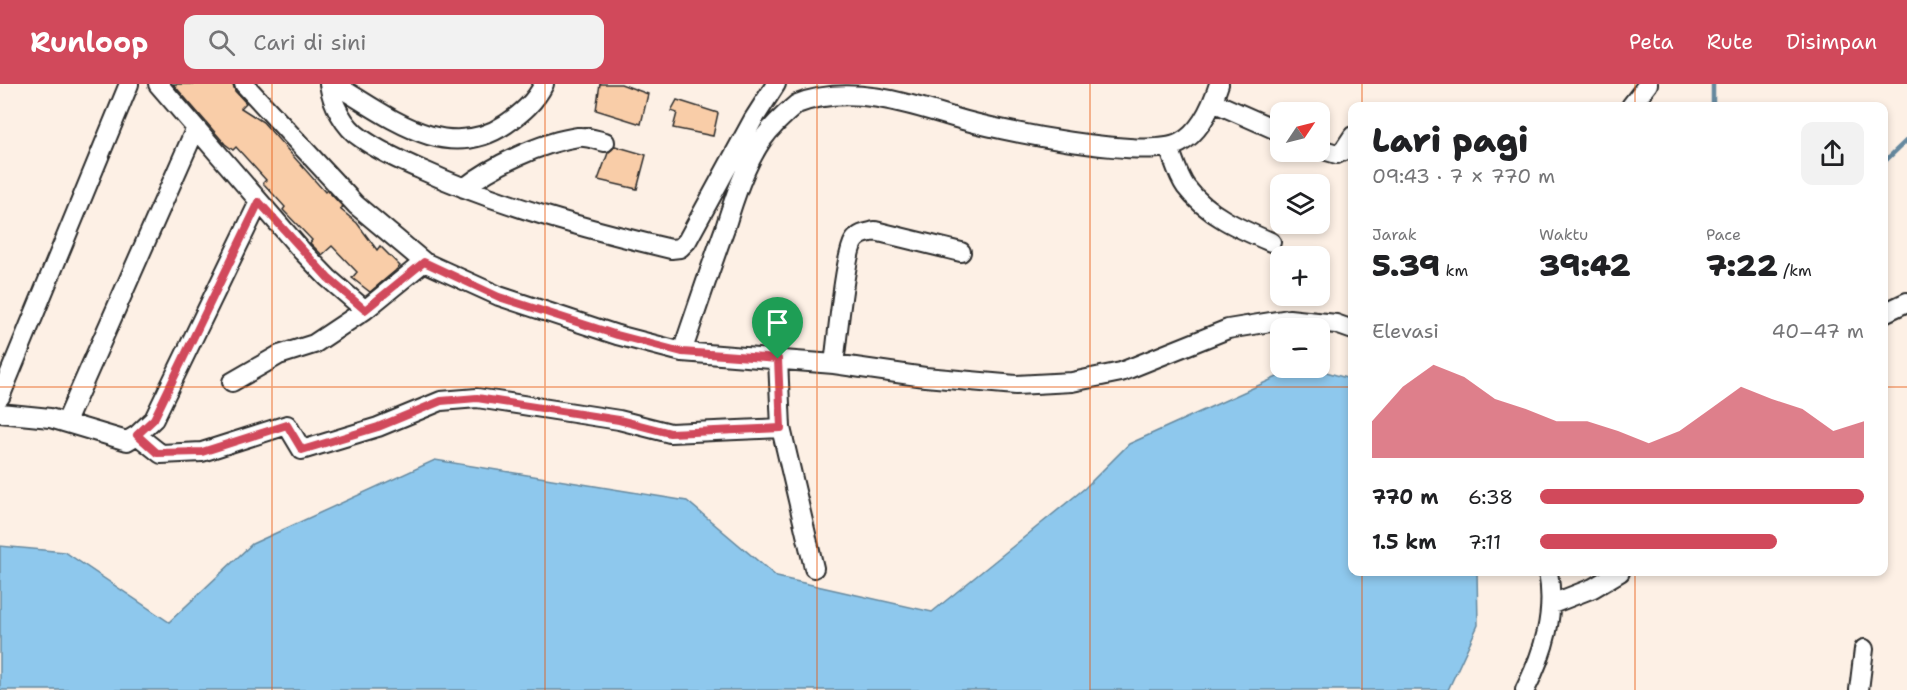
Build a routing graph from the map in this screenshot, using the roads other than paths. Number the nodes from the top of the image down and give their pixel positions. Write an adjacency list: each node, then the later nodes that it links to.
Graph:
1 (129, 84): 31 (street)
2 (158, 84): 13 (street)
3 (244, 84): 22 (street)
4 (331, 84): 5 (street); 18 (street)
5 (543, 84)
6 (776, 84): 18 (street)
7 (1219, 84): 10 (street)
8 (1648, 84): 11 (street)
9 (816, 88): 16 (street); 27 (street)
10 (1213, 102): 12 (street); 16 (street)
11 (1634, 102)
12 (1270, 127)
13 (195, 130): 19 (street); 33 (street)
14 (605, 142): 18 (street)
15 (1348, 144): 17 (street)
16 (1169, 148): 20 (street)
17 (1330, 152)
18 (464, 188)
19 (259, 202): 24 (street); 35 (street)
20 (1271, 242)
21 (961, 252): 29 (street)
22 (424, 262): 24 (street); 27 (street)
23 (1907, 302): 25 (street)
24 (365, 310): 30 (street)
25 (1888, 311)
26 (1348, 328): 29 (street)
27 (682, 352): 28 (street)
28 (778, 359): 29 (street); 34 (street)
29 (834, 364)
30 (232, 382)
31 (0, 397)
32 (0, 413): 33 (street)
33 (66, 422): 35 (street)
34 (781, 428): 35 (street); 36 (street)
35 (137, 435)
36 (814, 568)
37 (1548, 576): 39 (street)
38 (1613, 576): 39 (street)
39 (1552, 604): 41 (street)
40 (1864, 650): 42 (street)
41 (1525, 690)
42 (1859, 690)

